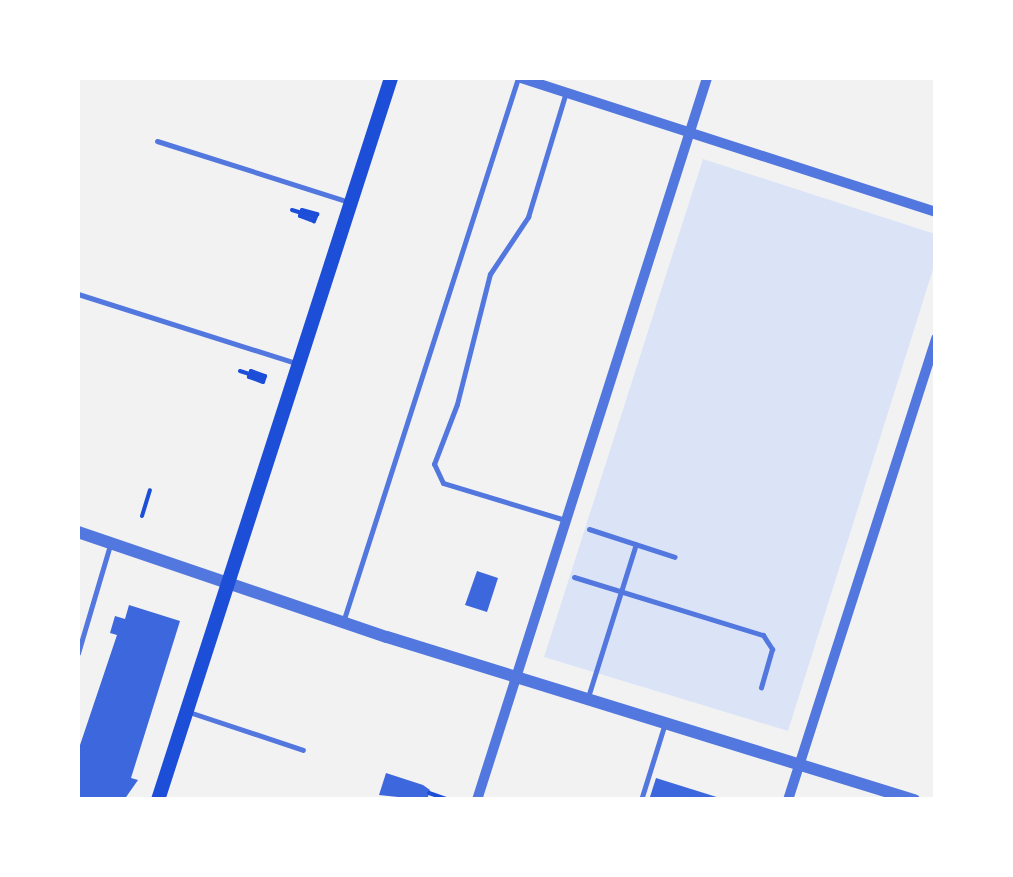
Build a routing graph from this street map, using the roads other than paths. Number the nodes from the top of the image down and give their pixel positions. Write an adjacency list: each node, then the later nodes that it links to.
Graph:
1 (391, 78): 7 (main road)
2 (519, 78): 4 (street); 21 (lane)
3 (707, 78): 5 (street)
4 (566, 92): 5 (street); 12 (lane)
5 (689, 130): 8 (street); 12 (street)
6 (157, 141): 7 (lane)
7 (350, 202): 11 (main road)
8 (936, 212)
9 (78, 294): 11 (lane)
10 (936, 338): 29 (street)
11 (298, 364): 19 (main road)
12 (565, 520): 23 (street)
13 (589, 529): 16 (lane)
14 (78, 532): 15 (street)
15 (110, 542): 19 (street); 22 (lane)
16 (636, 544): 17 (lane); 20 (lane)
17 (675, 557)
18 (574, 577): 20 (lane)
19 (226, 582): 21 (street); 26 (main road)
20 (620, 592): 24 (lane); 25 (lane)
21 (343, 622): 23 (street)
22 (78, 653)
23 (515, 677): 25 (street); 32 (street)
24 (762, 687)
25 (587, 700): 27 (street)
26 (186, 710): 28 (lane); 31 (main road)
27 (664, 724): 29 (street); 33 (lane)
28 (303, 750)
29 (799, 765): 30 (street); 34 (street)
30 (913, 799)
31 (158, 800)
32 (477, 800)
33 (642, 800)
34 (788, 800)

